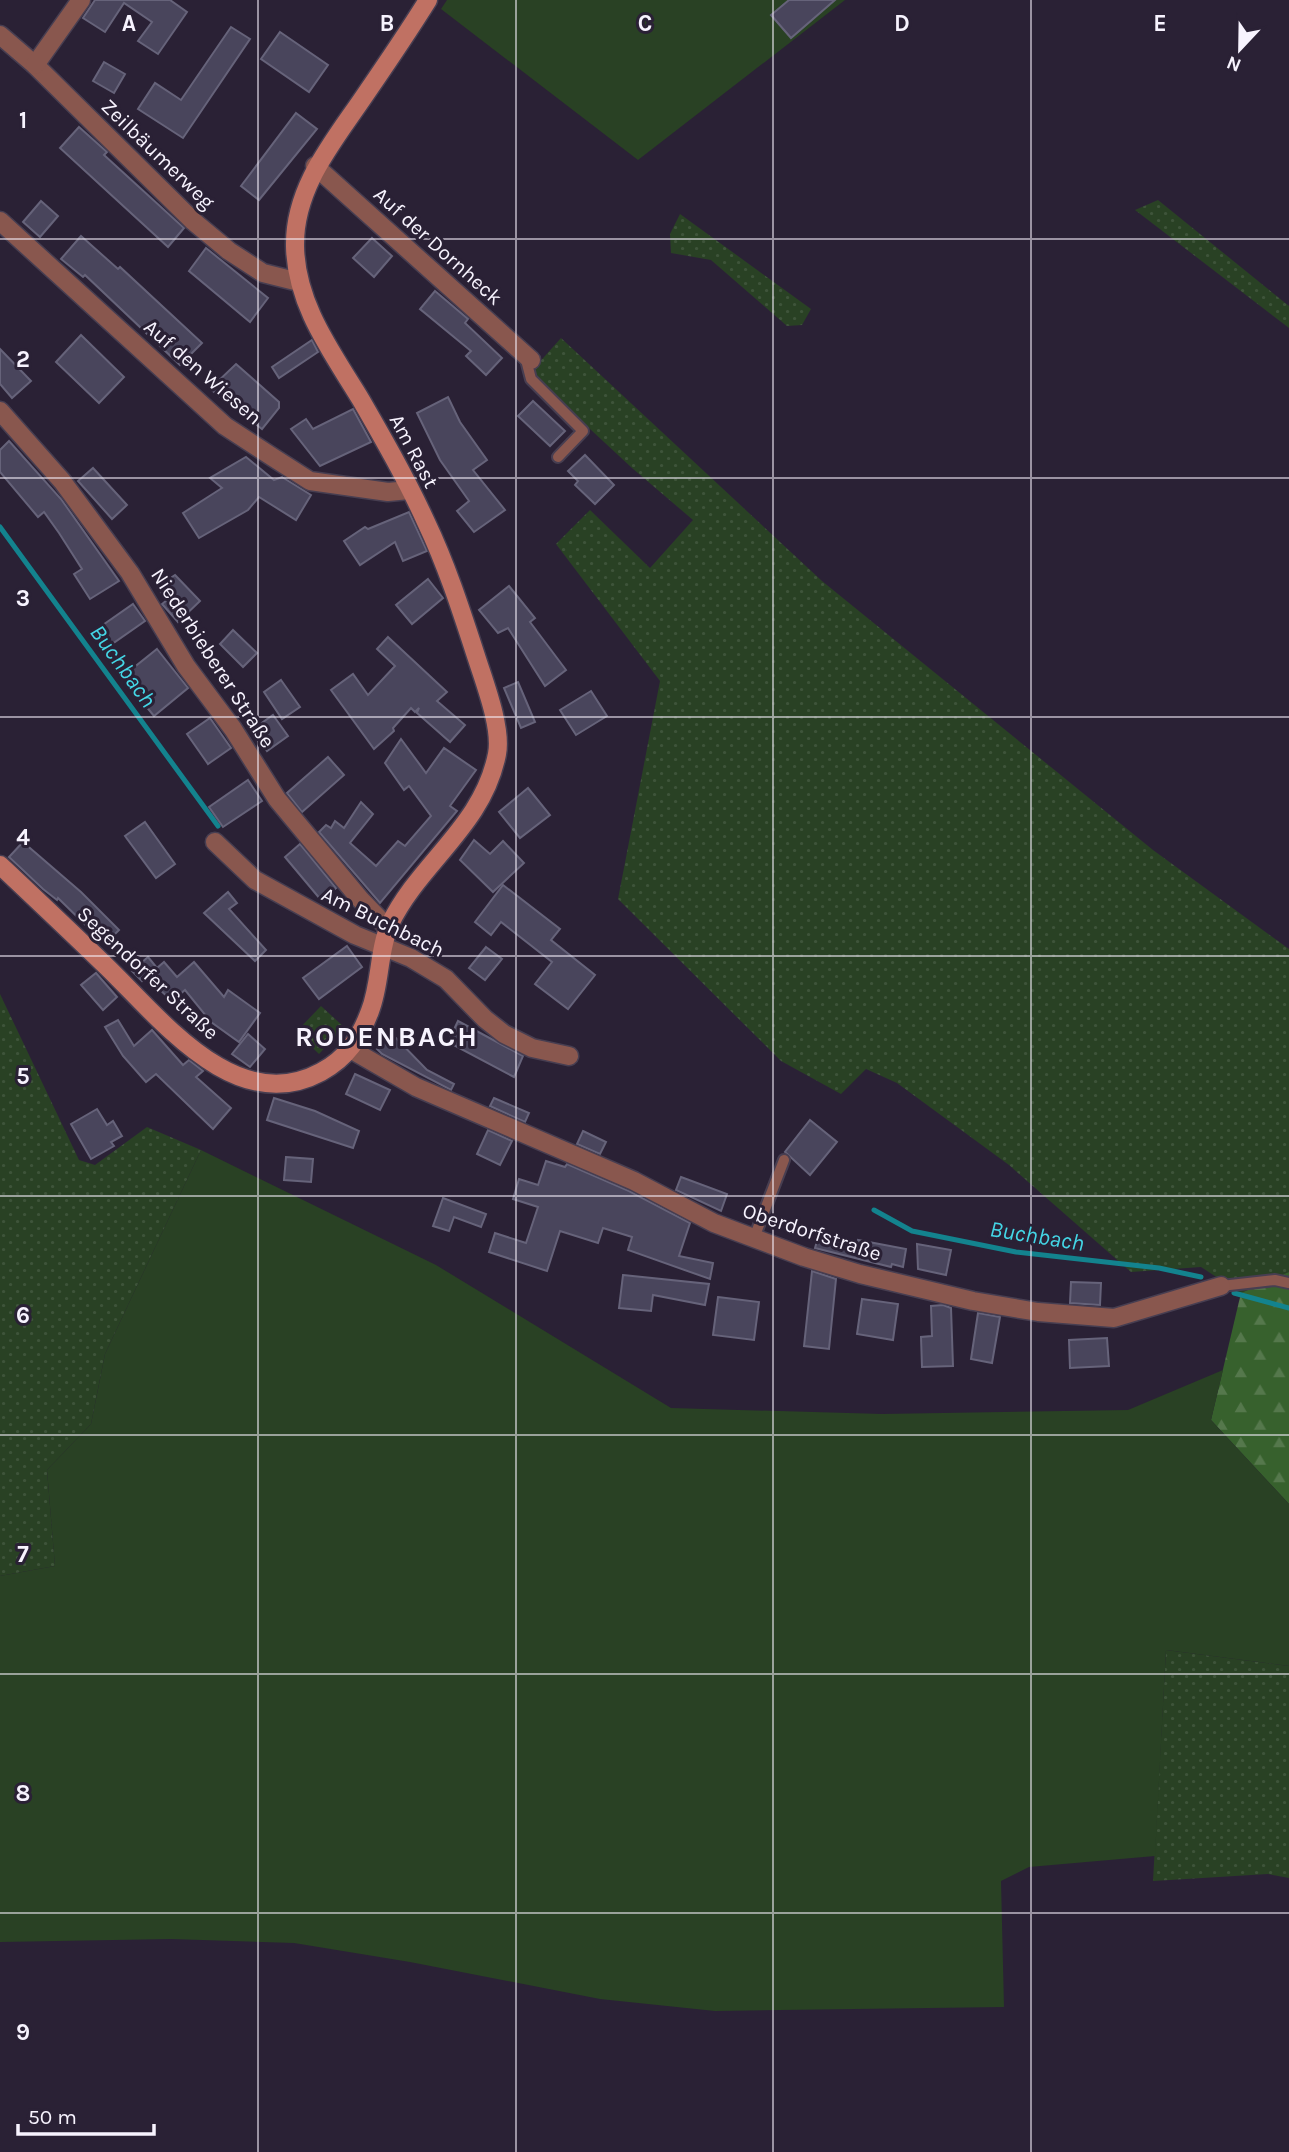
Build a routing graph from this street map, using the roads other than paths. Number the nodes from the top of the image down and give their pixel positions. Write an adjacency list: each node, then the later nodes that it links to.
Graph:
1 (81, 0): 4 (street)
2 (427, 2): 5 (street, Am Rast)
3 (0, 35): 4 (street, Zeilbäumerweg)
4 (35, 65): 7 (street, Zeilbäumerweg)
5 (315, 166): 7 (street, Am Rast); 8 (street, Auf der Dornheck)
6 (0, 221): 11 (street, Auf den Wiesen)
7 (299, 282): 11 (street, Am Rast)
8 (528, 358): 10 (lane)
9 (0, 411): 14 (street, Niederbieberer Straße)
10 (558, 457)
11 (409, 490): 14 (street, Am Rast)
12 (215, 842): 15 (street, Am Buchbach)
13 (0, 865): 16 (street, Segendorfer Straße)
14 (388, 928): 15 (street, Segendorfer Straße)
15 (383, 948): 16 (street, Segendorfer Straße); 17 (street, Am Buchbach)
16 (352, 1050): 19 (street, Oberdorfstraße)
17 (569, 1056)
18 (784, 1160): 19 (lane)
19 (754, 1238): 21 (street, Oberdorfstraße)
20 (1289, 1283): 21 (lane, Oberdorfstraße)
21 (1221, 1286)

